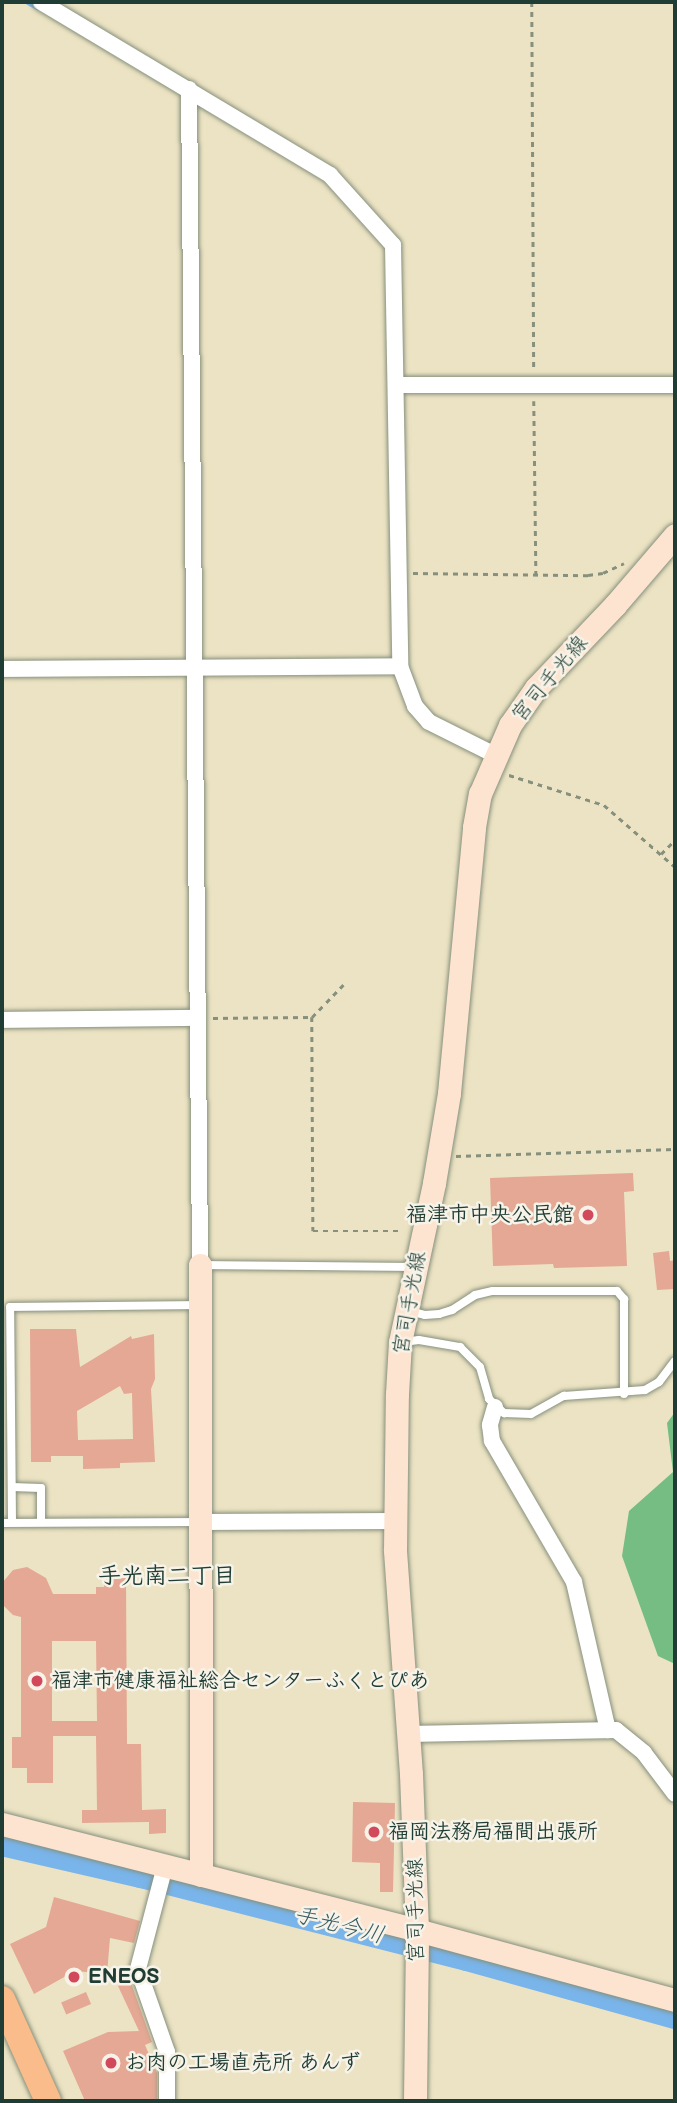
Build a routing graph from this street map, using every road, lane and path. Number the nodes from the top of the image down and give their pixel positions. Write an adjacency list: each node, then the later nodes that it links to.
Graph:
1 (41, 2): 3 (street)
2 (532, 2): 7 (path)
3 (62, 9): 4 (street)
4 (189, 89): 5 (street); 14 (street)
5 (397, 385): 7 (street); 10 (street)
6 (675, 385): 7 (street)
7 (534, 386): 11 (path)
8 (675, 535): 15 (main road, 宮司手光線)
9 (629, 560): 11 (path)
10 (400, 573): 11 (path); 12 (street)
11 (536, 575)
12 (400, 666): 14 (street); 15 (street)
13 (2, 669): 14 (street)
14 (194, 669): 21 (street)
15 (492, 762): 17 (path); 24 (main road, 宮司手光線)
16 (675, 840): 17 (path)
17 (661, 854): 18 (path)
18 (675, 867)
19 (343, 985): 20 (path)
20 (312, 1017): 21 (path); 25 (path)
21 (197, 1018): 22 (street); 26 (street)
22 (2, 1020)
23 (675, 1149): 24 (path)
24 (439, 1155): 25 (main road, 宮司手光線)
25 (424, 1231): 27 (main road, 宮司手光線)
26 (200, 1265): 27 (lane); 28 (main road)
27 (415, 1267): 29 (main road, 宮司手光線)
28 (198, 1305): 34 (lane); 39 (main road)
29 (406, 1310): 30 (main road, 宮司手光線); 32 (lane)
30 (400, 1342): 33 (lane); 35 (main road, 宮司手光線)
31 (675, 1361): 32 (lane)
32 (624, 1394): 33 (lane)
33 (495, 1407): 40 (street)
34 (12, 1487): 37 (lane); 38 (lane)
35 (394, 1521): 39 (street); 41 (main road, 宮司手光線)
36 (2, 1522): 37 (lane)
37 (12, 1522): 38 (lane)
38 (41, 1522): 39 (lane)
39 (199, 1522): 45 (main road)
40 (608, 1730): 41 (street); 42 (street)
41 (408, 1734): 46 (main road, 宮司手光線)
42 (675, 1794)
43 (2, 1824): 44 (main road)
44 (165, 1866): 45 (main road); 50 (street)
45 (201, 1875): 46 (main road)
46 (417, 1940): 48 (main road); 51 (main road, 宮司手光線)
47 (2, 1999): 49 (main road)
48 (675, 2000)
49 (48, 2101)
50 (167, 2101)
51 (415, 2101)

